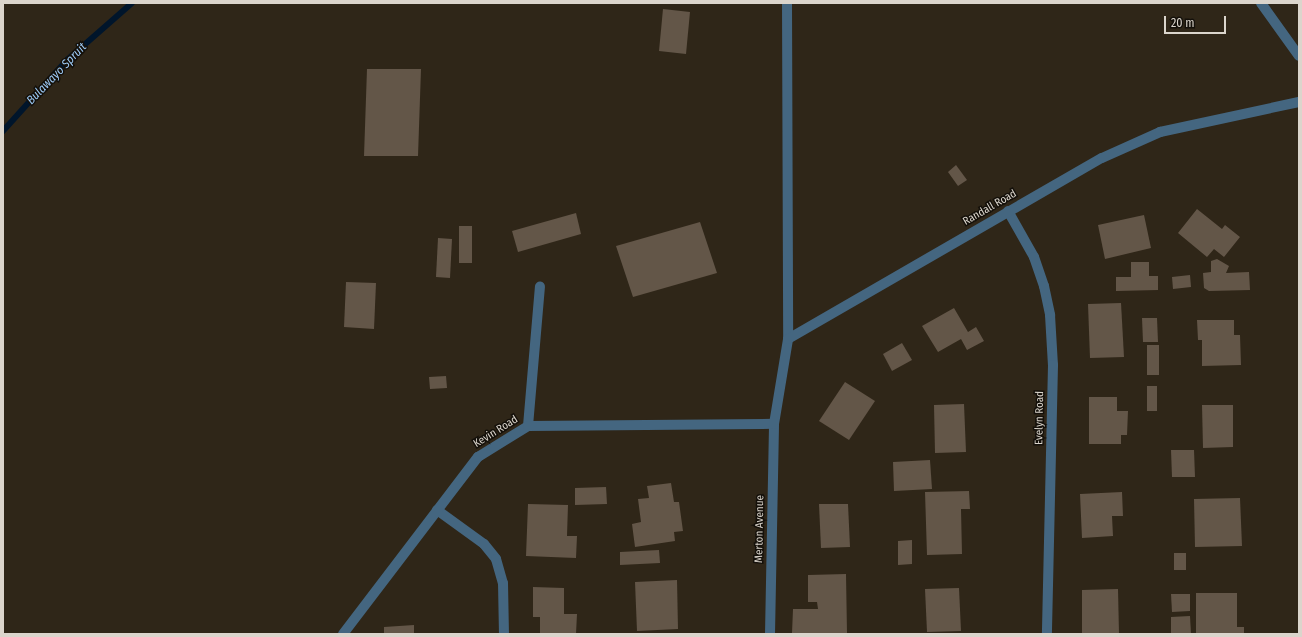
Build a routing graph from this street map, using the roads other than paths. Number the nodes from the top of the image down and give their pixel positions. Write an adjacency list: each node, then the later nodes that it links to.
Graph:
1 (787, 3): 7 (street)
2 (1261, 3): 3 (street)
3 (1299, 56)
4 (1299, 102): 5 (street, Randall Road)
5 (1008, 211): 7 (street, Randall Road); 14 (street, Evelyn Road)
6 (540, 287): 9 (street)
7 (788, 339): 8 (street)
8 (774, 424): 9 (street, Kevin Road); 13 (street, Merton Avenue)
9 (528, 426): 10 (street, Kevin Road)
10 (437, 510): 11 (street, Kevin Road); 12 (street)
11 (343, 634)
12 (504, 634)
13 (770, 634)
14 (1047, 634)

